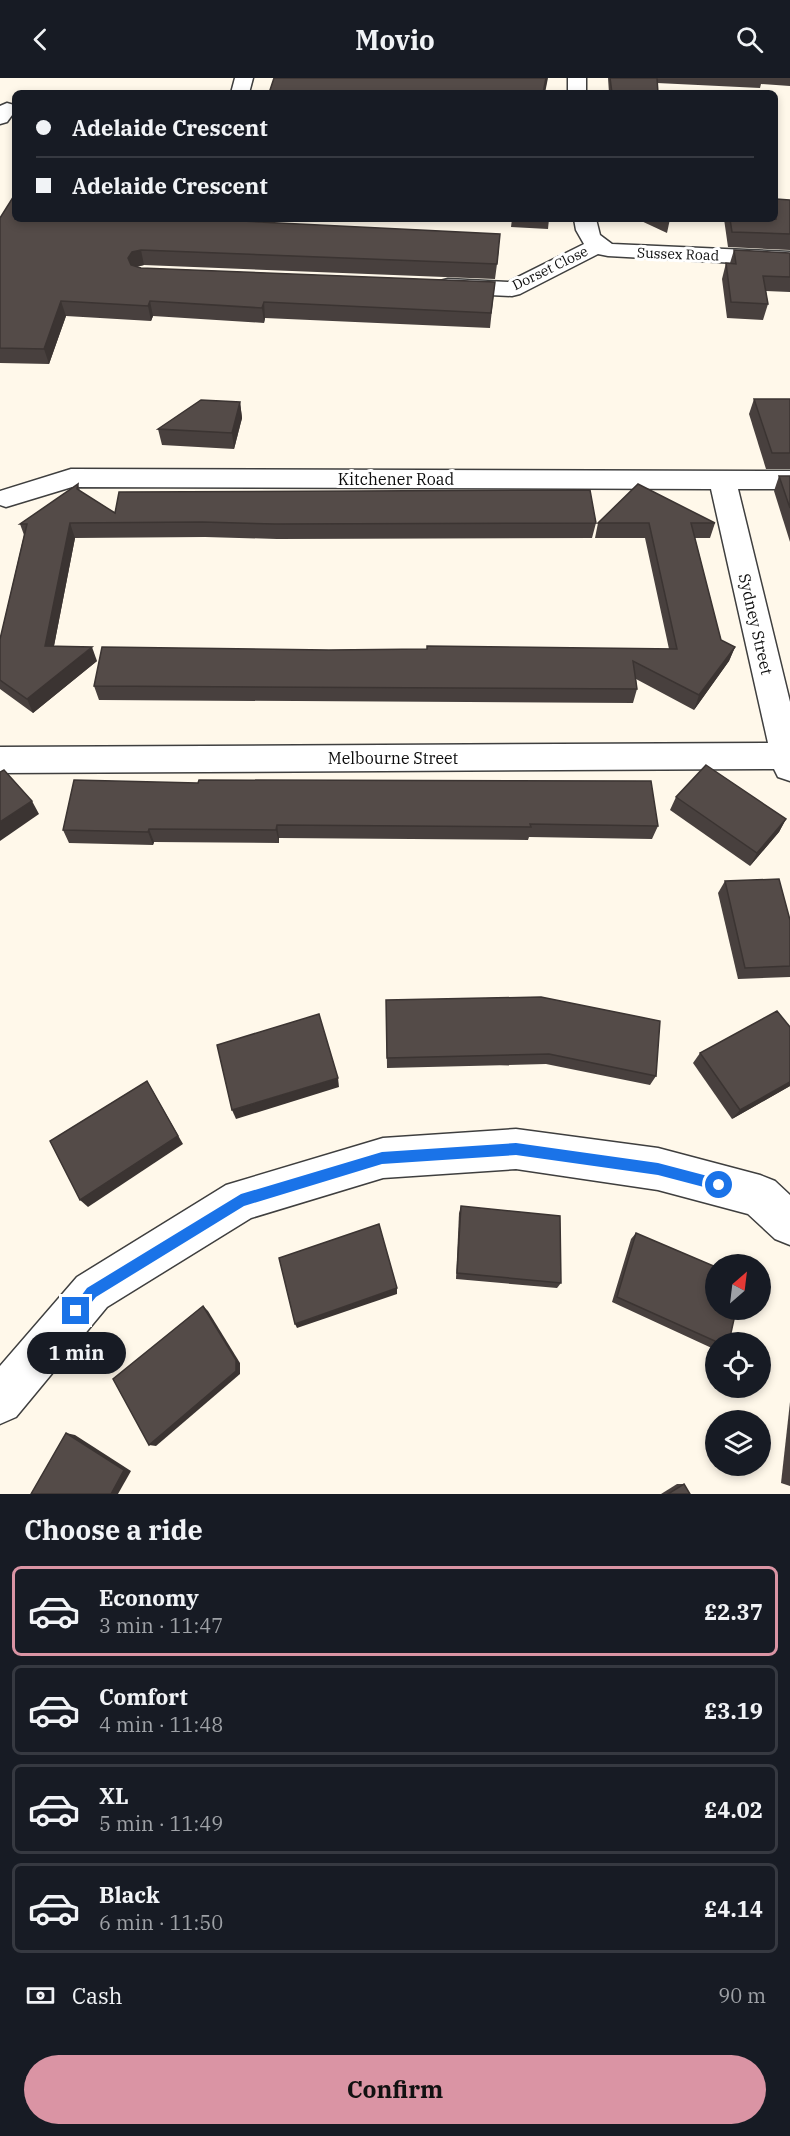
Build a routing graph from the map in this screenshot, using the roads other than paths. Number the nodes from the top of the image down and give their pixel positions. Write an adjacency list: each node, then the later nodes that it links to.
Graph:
1 (586, 222): 2 (street)
2 (597, 246): 3 (street, Sussex Road); 4 (street, Dorset Close)
3 (790, 259)
4 (429, 285)
5 (722, 479): 6 (street, Kitchener Road); 7 (street, Kitchener Road); 9 (street, Sydney Street)
6 (790, 480)
7 (2, 500)
8 (0, 760): 9 (street, Melbourne Street)
9 (788, 762)
10 (790, 1224): 11 (street)
11 (0, 1401)

